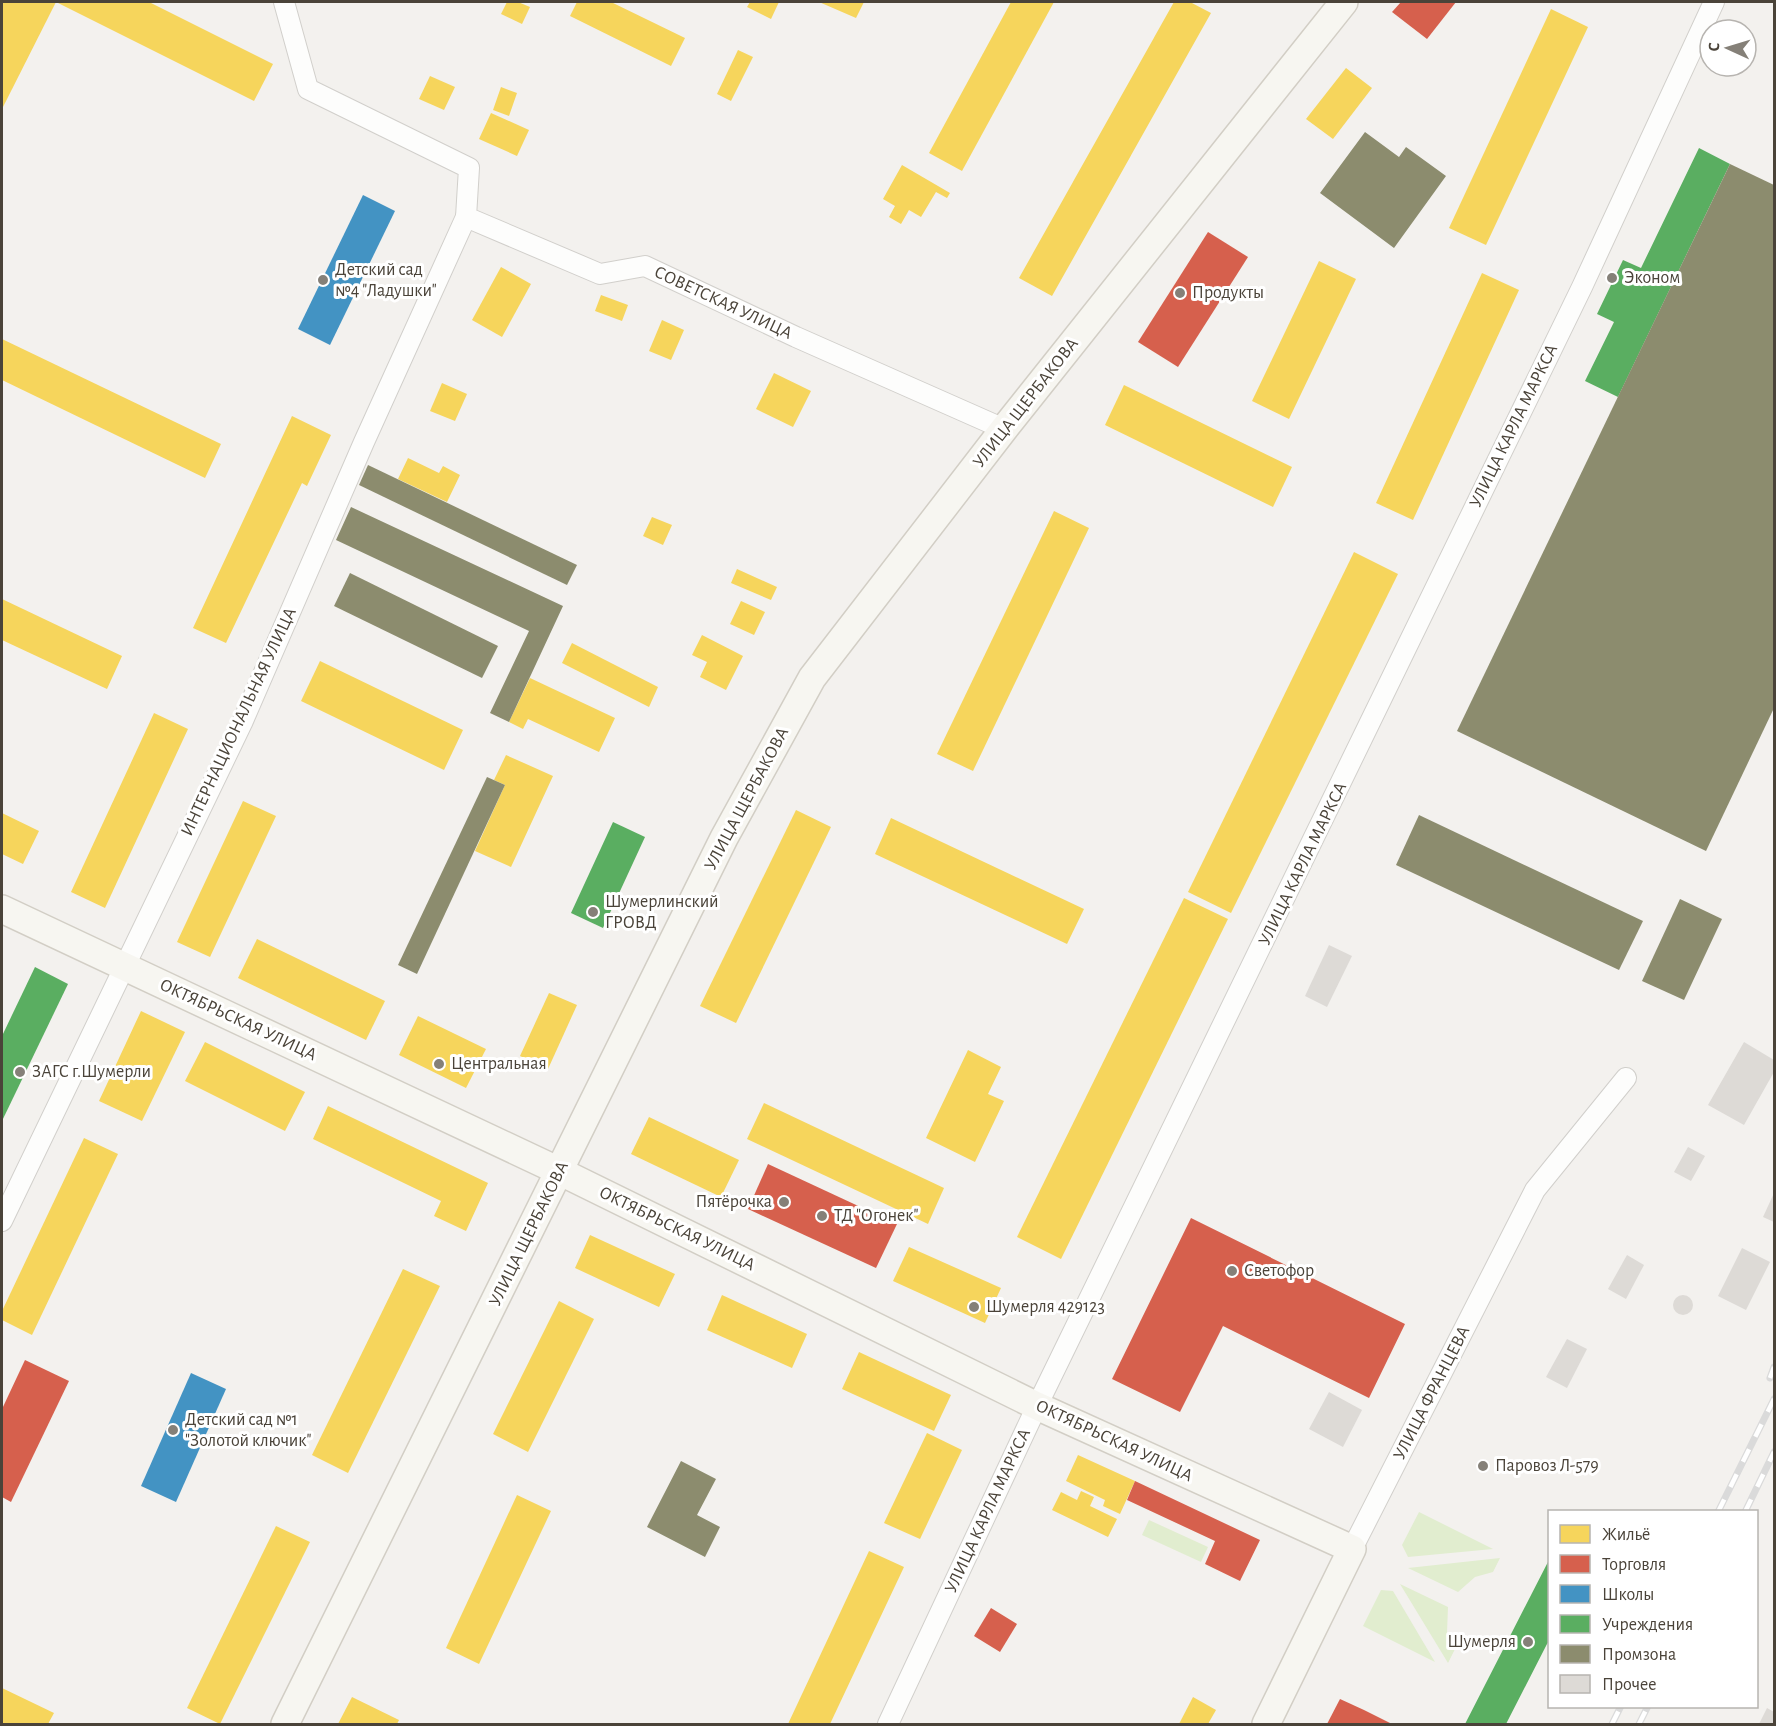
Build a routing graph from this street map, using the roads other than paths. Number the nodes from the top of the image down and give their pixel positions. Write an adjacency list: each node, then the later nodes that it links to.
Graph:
1 (284, 2): 4 (street)
2 (1344, 2): 5 (main road, УЛИЦА ЩЕРБАКОВА)
3 (1714, 2): 11 (street, УЛИЦА КАРЛА МАРКСА)
4 (466, 217): 5 (street, СОВЕТСКАЯ УЛИЦА); 7 (street, ИНТЕРНАЦИОНАЛЬНАЯ УЛИЦА)
5 (1004, 429): 9 (main road, УЛИЦА ЩЕРБАКОВА)
6 (2, 909): 7 (main road, ОКТЯБРЬСКАЯ УЛИЦА)
7 (124, 967): 9 (main road, ОКТЯБРЬСКАЯ УЛИЦА); 10 (street, ИНТЕРНАЦИОНАЛЬНАЯ УЛИЦА)
8 (1626, 1078): 12 (street, УЛИЦА ФРАНЦЕВА)
9 (559, 1171): 11 (main road, ОКТЯБРЬСКАЯ УЛИЦА); 13 (main road, УЛИЦА ЩЕРБАКОВА)
10 (2, 1221)
11 (1037, 1406): 12 (main road, ОКТЯБРЬСКАЯ УЛИЦА); 14 (street, УЛИЦА КАРЛА МАРКСА)
12 (1352, 1549): 15 (main road, УЛИЦА ФРАНЦЕВА)
13 (285, 1725)
14 (888, 1725)
15 (1266, 1725)

